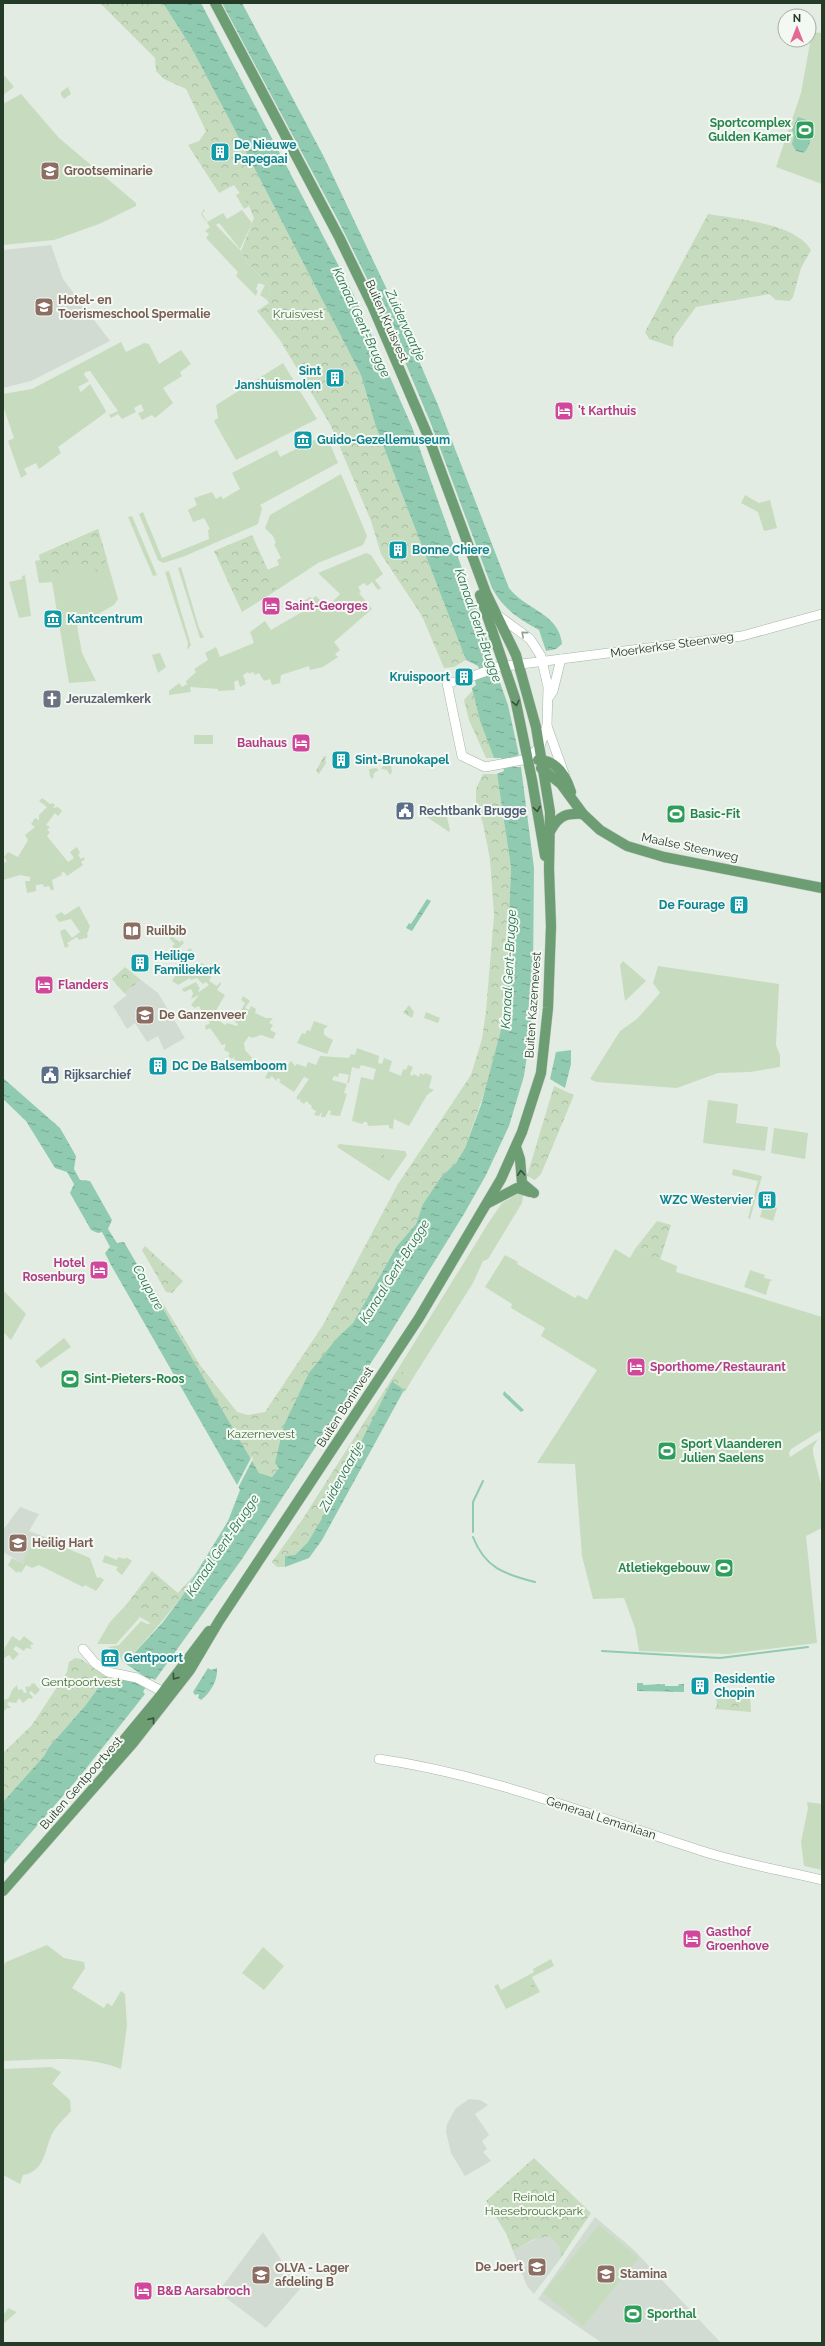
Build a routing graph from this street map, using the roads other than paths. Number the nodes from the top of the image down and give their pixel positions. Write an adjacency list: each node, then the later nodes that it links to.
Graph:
1 (209, 3): 8 (main road, Buiten Kruisvest)
2 (215, 3): 3 (main road, Buiten Kruisvest)
3 (496, 614): 6 (street, Buiten Kruisvest, one-way to 3); 7 (main road, Buiten Kruisvest)
4 (822, 614): 5 (street, Moerkerkse Steenweg)
5 (561, 659): 6 (street, Moerkerkse Steenweg); 11 (street)
6 (543, 662): 7 (street, Moerkerkse Steenweg); 11 (street)
7 (519, 664): 8 (street, Moerkerkse Steenweg); 13 (main road, Buiten Kruisvest)
8 (505, 666): 9 (street, Moerkerkse Steenweg); 14 (main road, Buiten Kruisvest, one-way to 14)
9 (476, 674)
10 (450, 682): 14 (street)
11 (548, 698): 12 (street)
12 (547, 726): 13 (street); 17 (street, Maalse Steenweg)
13 (540, 746): 14 (street); 15 (main road, Buiten Kazernevest)
14 (524, 760): 15 (main road); 16 (main road, Maalse Steenweg); 21 (main road, Buiten Kazernevest, one-way to 21)
15 (543, 760): 16 (main road, Buiten Kazernevest); 17 (main road, Maalse Steenweg)
16 (545, 771): 18 (main road, Maalse Steenweg); 20 (main road, Buiten Kazernevest)
17 (567, 781): 18 (main road, Maalse Steenweg)
18 (572, 797): 19 (main road, Maalse Steenweg)
19 (583, 814): 20 (main road); 22 (main road, Maalse Steenweg)
20 (550, 832): 21 (main road, Buiten Kazernevest)
21 (549, 870): 23 (main road, Buiten Kazernevest)
22 (822, 888)
23 (516, 1147): 24 (main road, Buiten Kazernevest); 24 (main road, one-way to 23)
24 (488, 1203): 26 (main road, Buiten Boninvest)
25 (83, 1649): 26 (street)
26 (166, 1695): 29 (main road, Buiten Gentpoortvest); 30 (main road, Buiten Gentpoortvest, one-way to 26)
27 (379, 1759): 28 (street, Generaal Lemanlaan)
28 (822, 1880)
29 (3, 1882)
30 (3, 1891)

